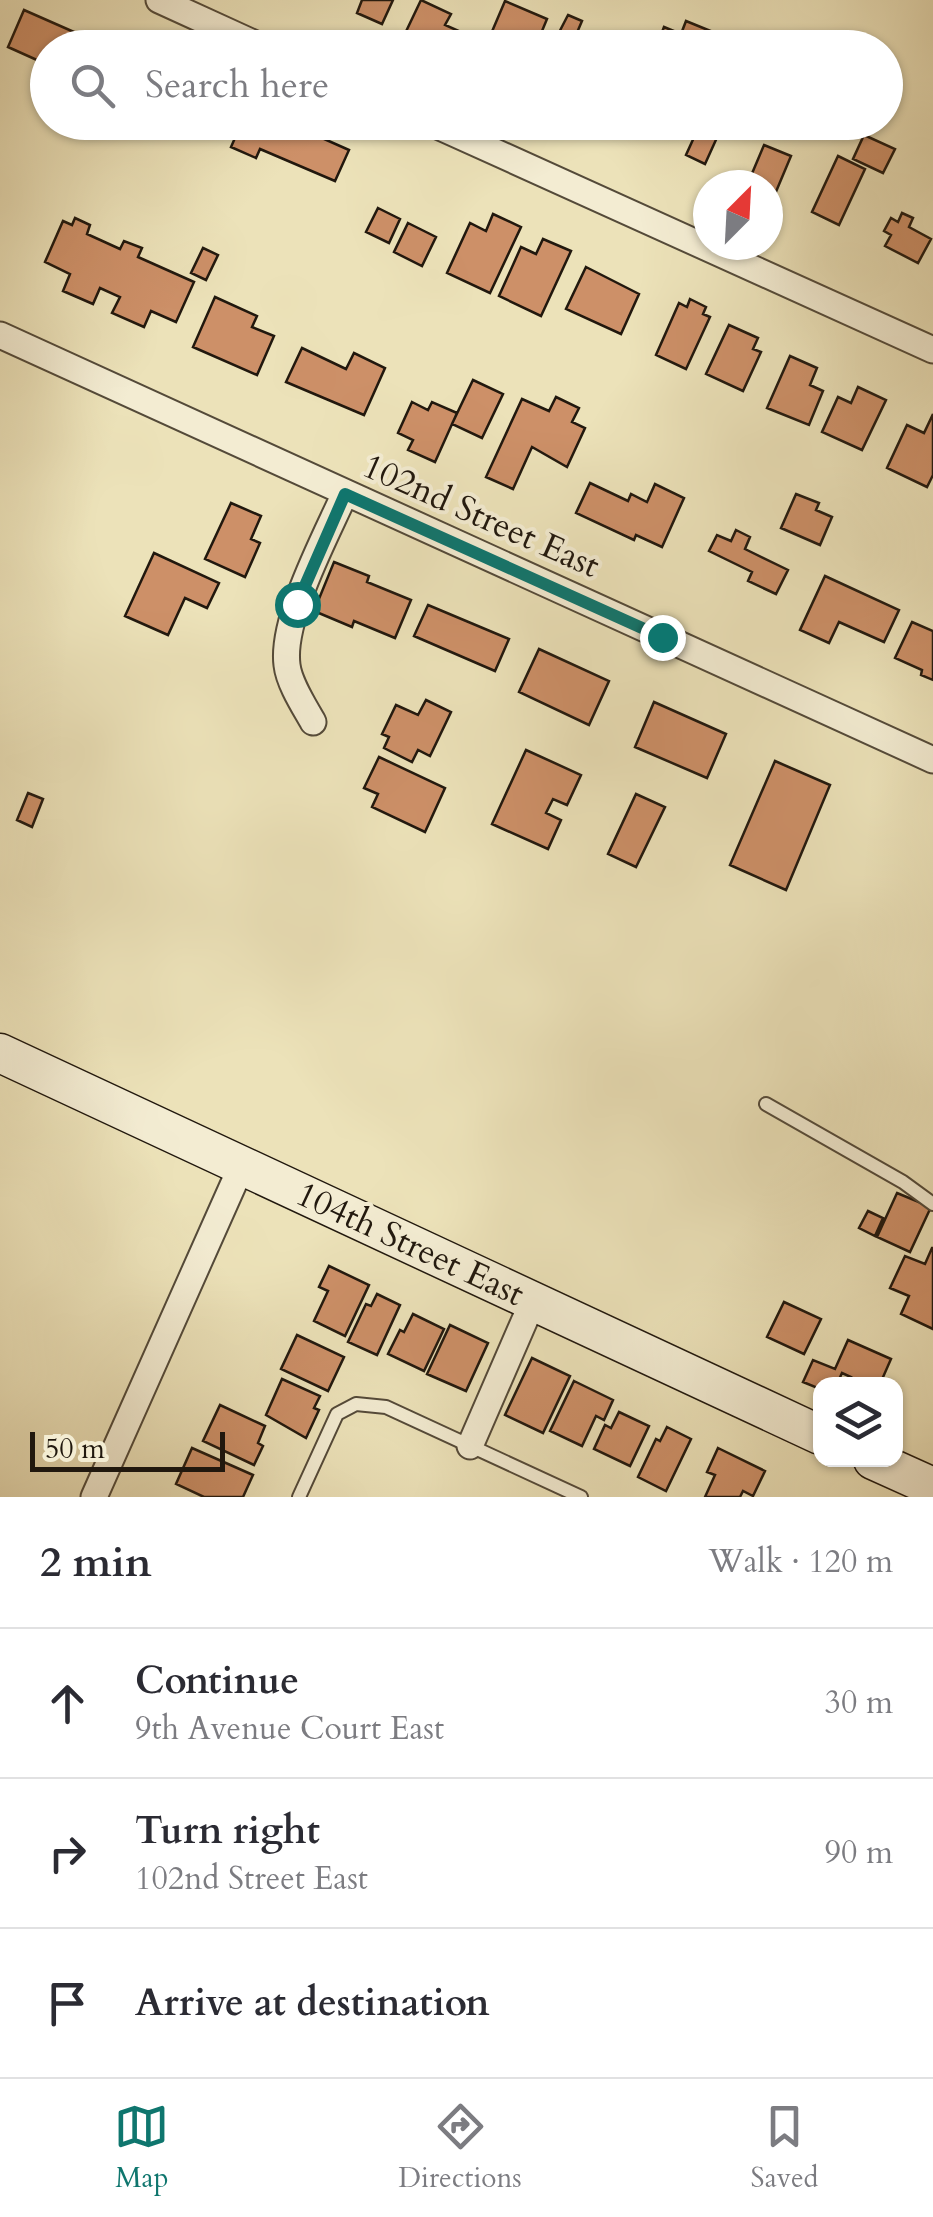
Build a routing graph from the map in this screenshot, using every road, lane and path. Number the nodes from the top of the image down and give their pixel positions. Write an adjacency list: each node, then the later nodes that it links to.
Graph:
1 (158, 0): 2 (street)
2 (224, 30)
3 (469, 140): 5 (street)
4 (0, 336): 6 (street, 102nd Street East)
5 (933, 350)
6 (345, 494): 7 (street); 8 (street, 102nd Street East)
7 (313, 722)
8 (933, 760)
9 (0, 1052): 11 (street, 104th Street East)
10 (766, 1104): 12 (lane)
11 (242, 1165): 13 (street, 104th Street East); 18 (street)
12 (933, 1204)
13 (533, 1301): 14 (street, 104th Street East); 15 (street)
14 (813, 1432)
15 (470, 1446): 19 (lane); 20 (lane)
16 (889, 1467): 17 (street)
17 (933, 1487)
18 (94, 1497)
19 (299, 1497)
20 (581, 1497)

